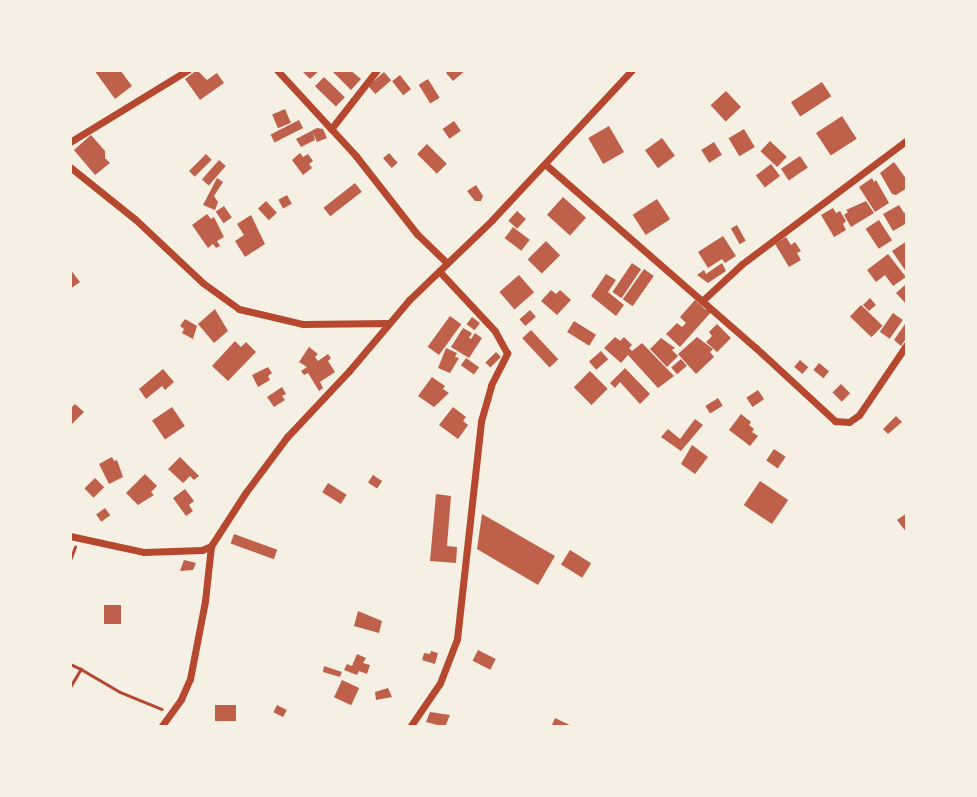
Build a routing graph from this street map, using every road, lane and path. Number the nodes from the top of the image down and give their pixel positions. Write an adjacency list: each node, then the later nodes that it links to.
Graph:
1 (188, 70): 7 (street)
2 (277, 70): 5 (street)
3 (377, 70): 5 (street)
4 (632, 70): 8 (street)
5 (331, 129): 10 (street)
6 (907, 140): 12 (street)
7 (70, 142)
8 (545, 164): 10 (street); 12 (street)
9 (70, 167): 13 (street)
10 (447, 263): 11 (street)
11 (439, 271): 13 (street); 24 (street)
12 (702, 301): 14 (street)
13 (389, 323): 17 (street)
14 (907, 344)
15 (70, 536): 16 (street)
16 (79, 537): 17 (street); 18 (path)
17 (211, 547): 22 (street)
18 (70, 560)
19 (70, 664): 20 (path)
20 (81, 669): 21 (path); 22 (path)
21 (70, 687)
22 (172, 713): 23 (street)
23 (161, 727)
24 (410, 727)

